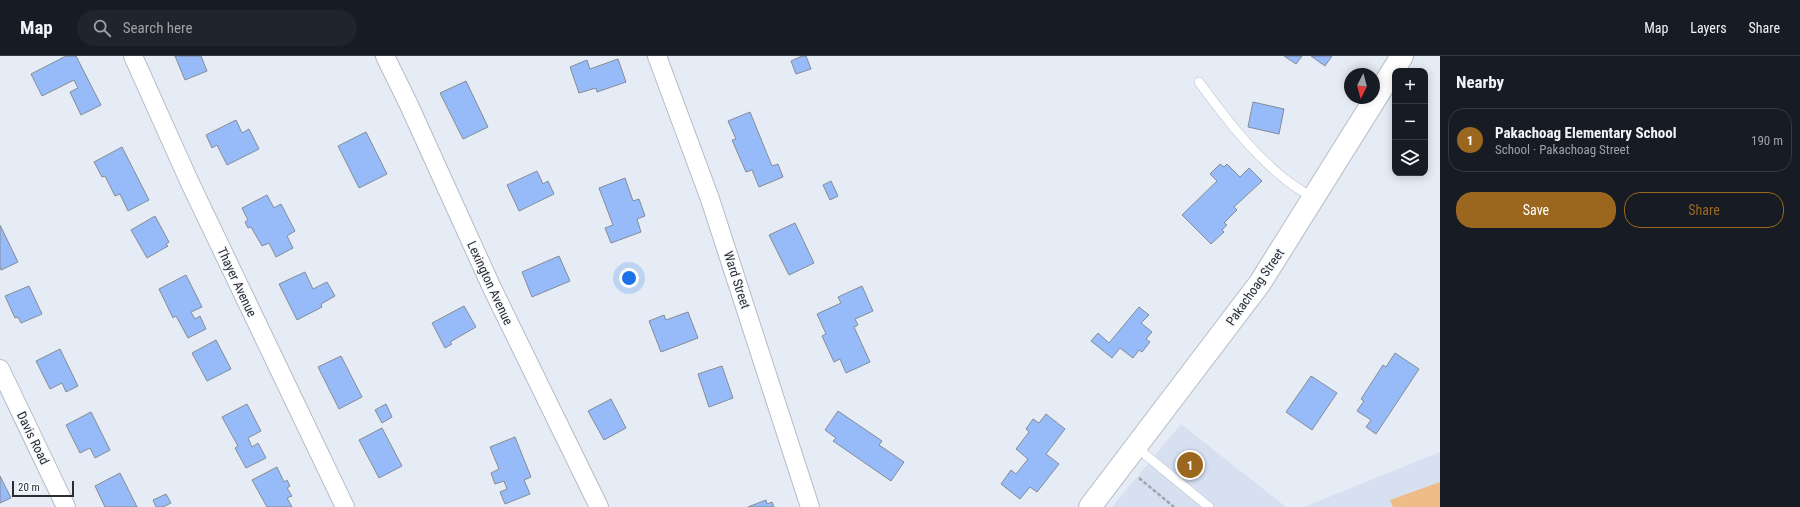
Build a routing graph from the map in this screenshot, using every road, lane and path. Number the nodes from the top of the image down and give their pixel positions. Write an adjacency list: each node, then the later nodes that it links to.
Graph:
1 (133, 56): 12 (street, Thayer Avenue)
2 (385, 56): 13 (street, Lexington Avenue)
3 (657, 56): 14 (street, Ward Street)
4 (1402, 56): 6 (street, Pakachoag Street)
5 (1198, 82): 6 (lane)
6 (1314, 198): 8 (street, Pakachoag Street)
7 (0, 369): 11 (street, Davis Road)
8 (1136, 447): 10 (street, Pakachoag Street); 16 (lane)
9 (1136, 475): 15 (path)
10 (1096, 504)
11 (66, 507)
12 (345, 507)
13 (599, 507)
14 (810, 507)
15 (1174, 507)
16 (1209, 507)

